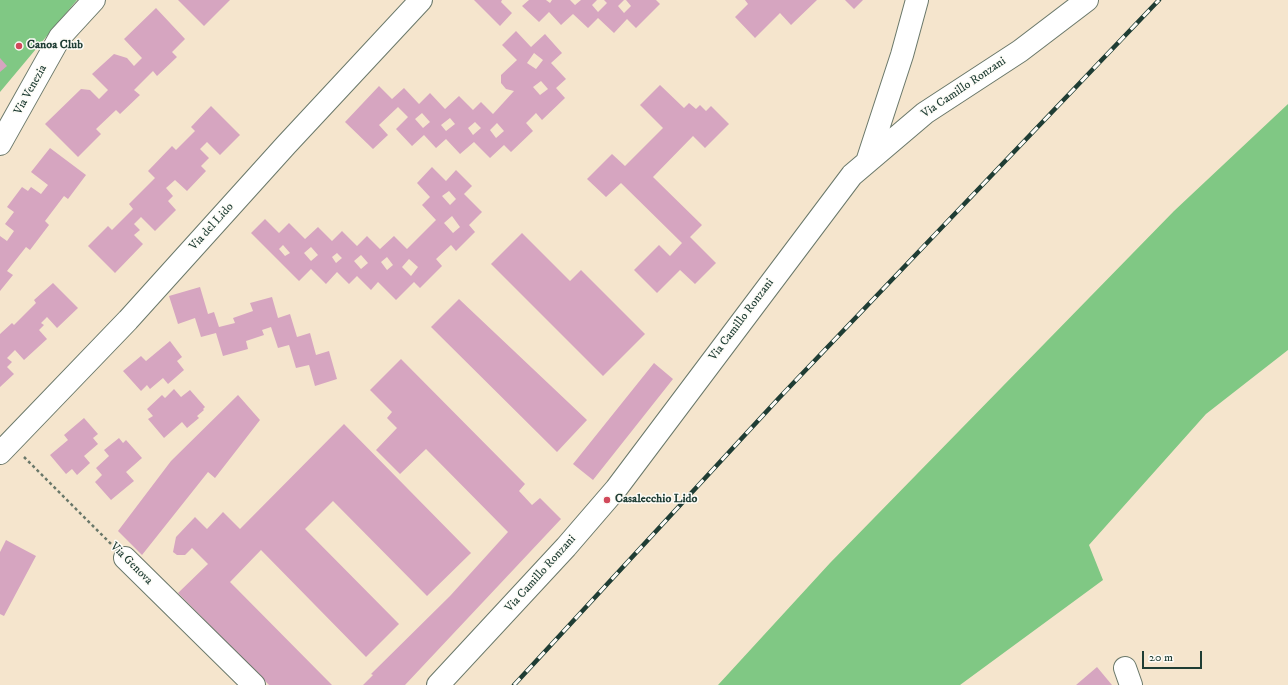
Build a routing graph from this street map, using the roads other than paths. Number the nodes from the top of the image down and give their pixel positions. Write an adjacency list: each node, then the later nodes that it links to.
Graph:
1 (94, 0): 5 (street, Via Venezia)
2 (421, 0): 7 (street, Via del Lido)
3 (917, 0): 6 (street)
4 (1087, 0): 6 (street, Via Camillo Ronzani)
5 (0, 144)
6 (867, 162): 10 (street, Via Camillo Ronzani)
7 (4, 448)
8 (125, 558): 9 (street, Via Genova)
9 (254, 685)
10 (438, 685)

